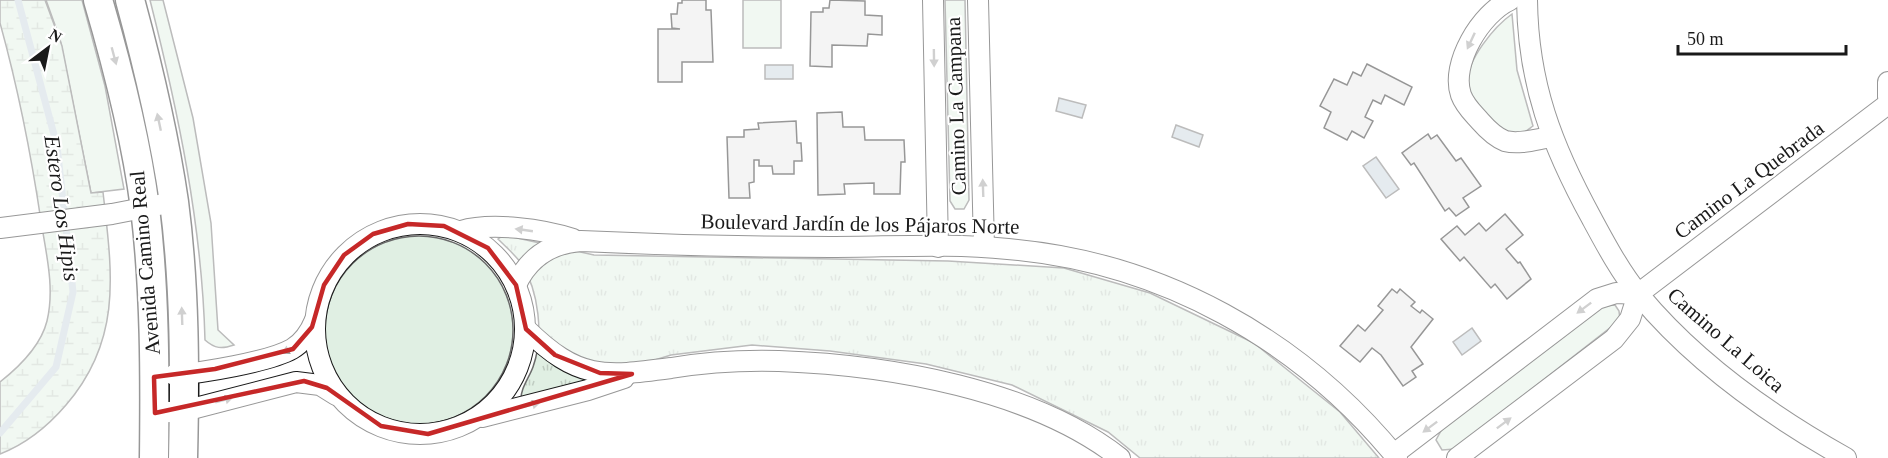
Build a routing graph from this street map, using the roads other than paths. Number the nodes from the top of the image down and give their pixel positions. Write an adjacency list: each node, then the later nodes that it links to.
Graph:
1 (98, 0): 12 (main road, Avenida Camino Real, one-way to 12)
2 (130, 0): 11 (main road, Avenida Camino Real, one-way to 2)
3 (933, 0): 16 (street, Camino La Campana, one-way to 16)
4 (978, 0): 17 (street, Camino La Campana, one-way to 4)
5 (1510, 0): 10 (street, one-way to 10)
6 (1527, 0): 10 (street, Camino La Loica)
7 (1888, 82): 8 (street)
8 (1888, 97)
9 (1888, 104): 19 (street, Camino La Quebrada)
10 (1551, 137): 19 (street, Camino La Loica)
11 (174, 202): 12 (street); 22 (main road, Avenida Camino Real, one-way to 11)
12 (145, 209): 13 (street); 24 (main road, Avenida Camino Real)
13 (0, 228)
14 (461, 231): 15 (street, Boulevard Jardín de los Pájaros Norte, one-way to 14); 18 (street); 20 (street)
15 (581, 242): 16 (street, Boulevard Jardín de los Pájaros Norte); 18 (street, Boulevard Jardín de los Pájaros Norte)
16 (938, 247): 17 (street, Boulevard Jardín de los Pájaros Norte)
17 (984, 247): 29 (street, Boulevard Jardín de los Pájaros Norte)
18 (516, 285): 21 (street)
19 (1638, 294): 29 (street, one-way to 29); 33 (street, one-way to 19); 34 (street, Camino La Loica)
20 (315, 320): 22 (street, one-way to 22); 25 (street)
21 (526, 329): 23 (street); 28 (street)
22 (184, 374): 24 (street); 26 (main road, Avenida Camino Real)
23 (632, 374): 28 (street, one-way to 23); 32 (street)
24 (154, 377): 27 (main road, Avenida Camino Real)
25 (341, 398): 26 (street, one-way to 25); 28 (street)
26 (184, 411): 27 (street); 31 (main road, Avenida Camino Real)
27 (155, 413): 30 (main road, Avenida Camino Real)
28 (475, 419)
29 (1396, 456)
30 (154, 458)
31 (183, 458)
32 (1120, 458)
33 (1457, 458)
34 (1846, 458)

